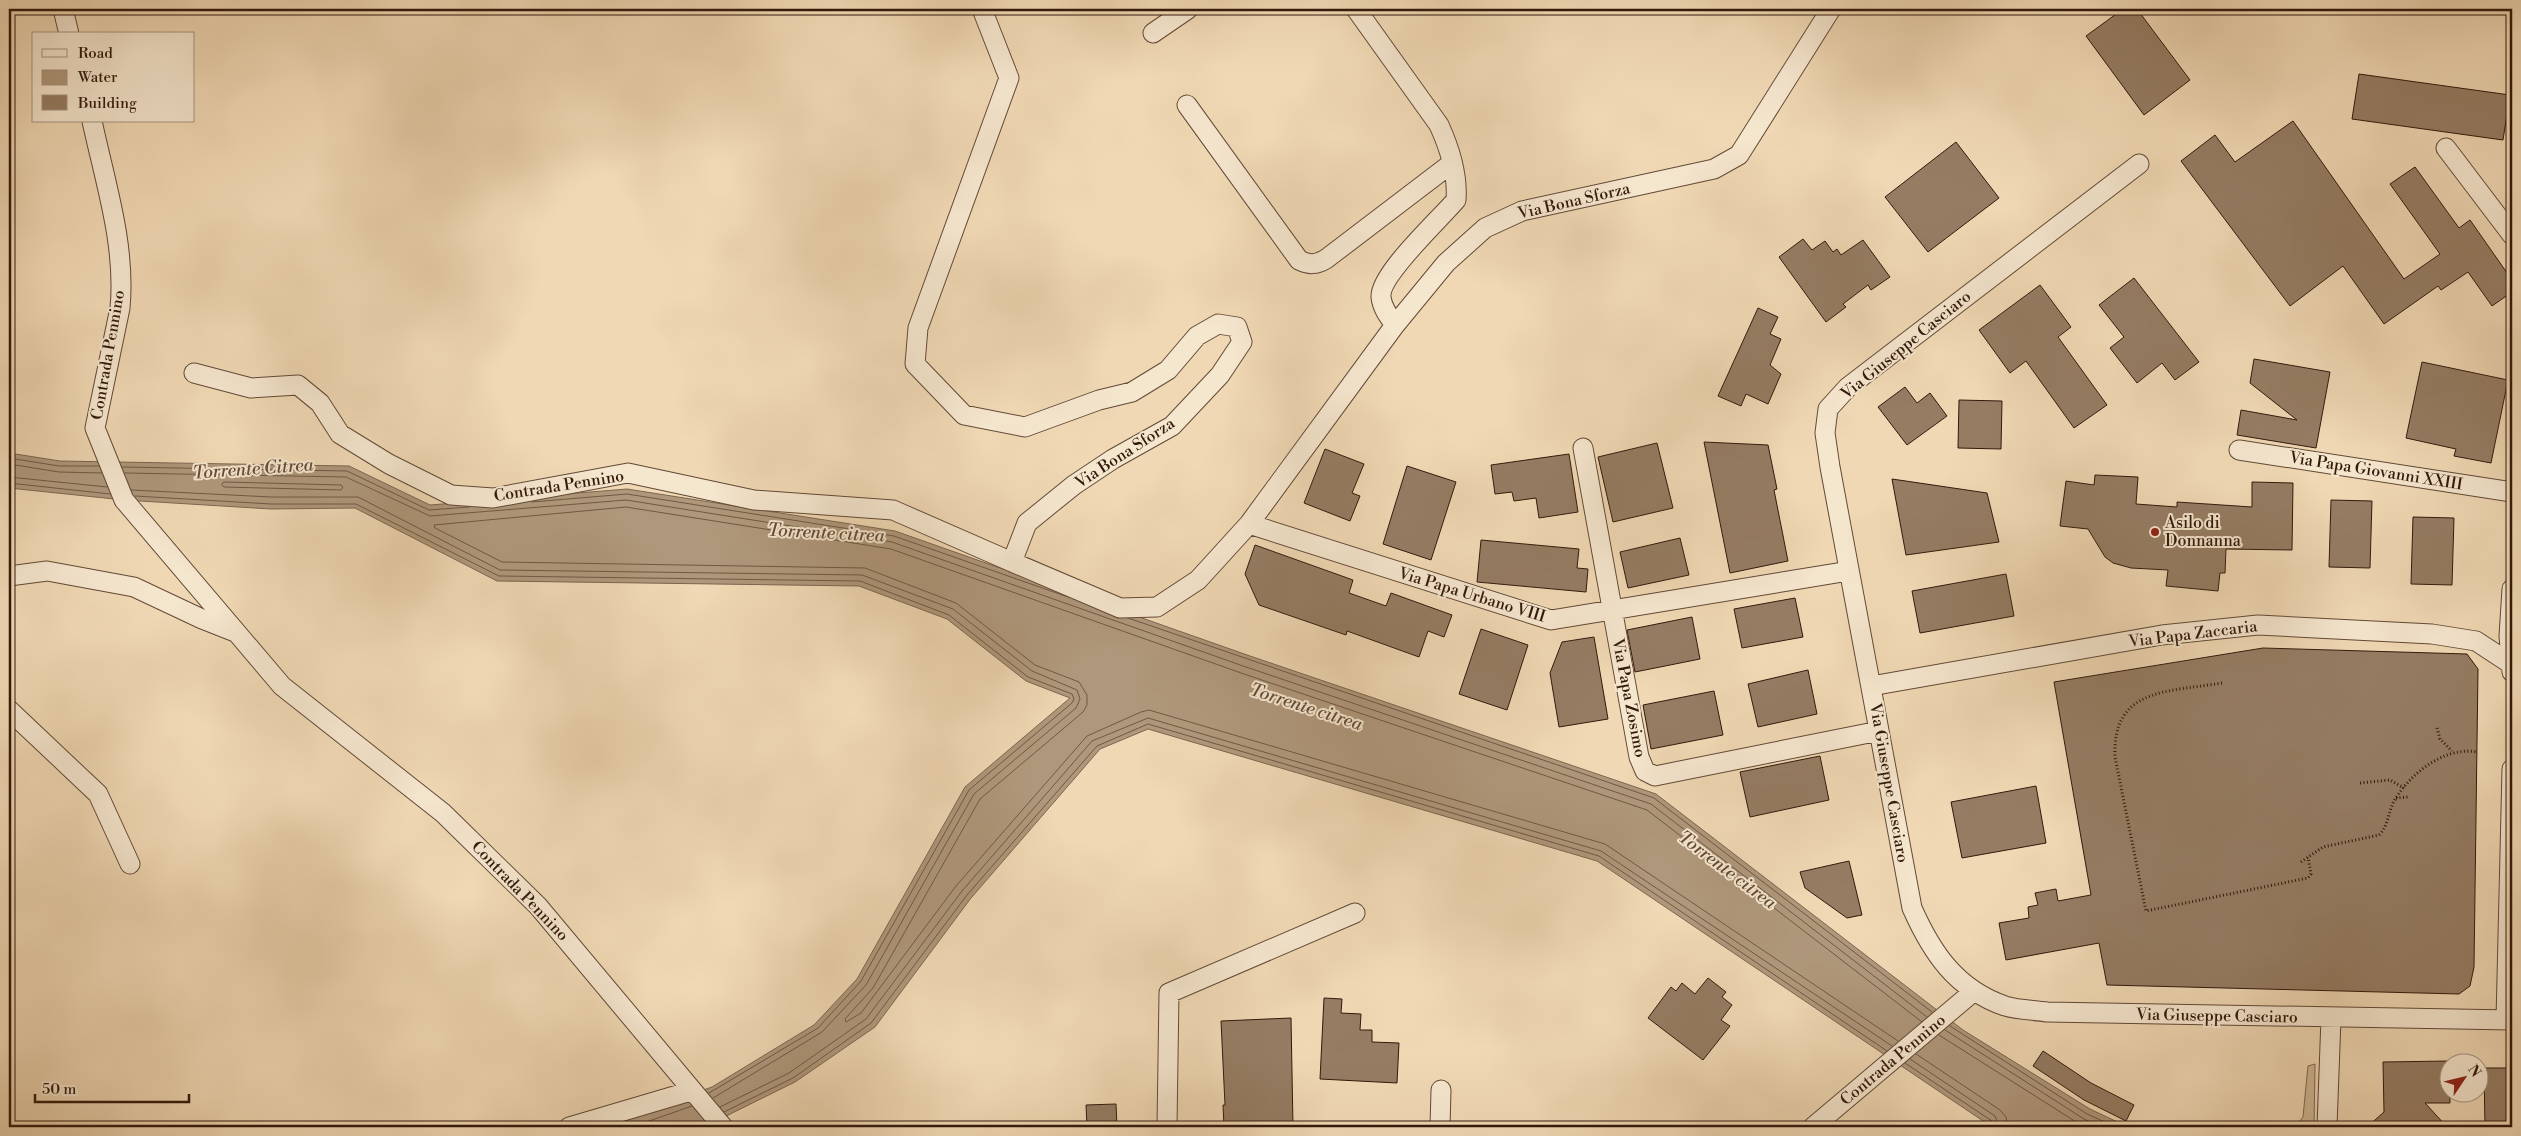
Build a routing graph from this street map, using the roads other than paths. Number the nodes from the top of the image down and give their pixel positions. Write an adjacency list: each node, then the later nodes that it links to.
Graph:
1 (63, 9): 6 (street)
2 (982, 9): 20 (street, Via Bona Sforza)
3 (1188, 9): 7 (street)
4 (1356, 9): 11 (street)
5 (1831, 9): 14 (street, Via Bona Sforza)
6 (68, 32)
7 (1153, 33)
8 (1187, 105): 11 (street)
9 (92, 122): 25 (street, Contrada Pennino)
10 (2446, 148): 13 (street)
11 (1452, 163): 14 (street)
12 (2139, 164): 21 (street, Via Giuseppe Casciaro)
13 (2512, 235)
14 (1395, 325): 19 (street, Via Bona Sforza)
15 (194, 373): 20 (street, Contrada Pennino)
16 (1583, 448): 24 (street, Via Papa Zosimo)
17 (2239, 450): 18 (street, Via Papa Giovanni XXIII)
18 (2512, 492)
19 (1249, 524): 20 (street, Via Bona Sforza); 24 (street, Via Papa Urbano VIII)
20 (1012, 562)
21 (1849, 571): 24 (street, Via Papa Urbano VIII); 27 (street, Via Giuseppe Casciaro)
22 (9, 576): 25 (street)
23 (2512, 589): 26 (street)
24 (1612, 612): 29 (street, Via Papa Zosimo)
25 (239, 633): 37 (street, Contrada Pennino)
26 (2512, 669): 27 (street, Via Papa Zaccaria)
27 (1871, 686): 29 (street, Via Giuseppe Casciaro)
28 (9, 710): 31 (street)
29 (1879, 731): 33 (street, Via Giuseppe Casciaro)
30 (2512, 769): 35 (street)
31 (130, 864)
32 (1355, 913): 40 (street)
33 (1973, 992): 34 (street, Via Giuseppe Casciaro); 42 (street, Contrada Pennino)
34 (2331, 1018): 35 (street, Via Giuseppe Casciaro); 43 (street)
35 (2509, 1020)
36 (1440, 1090): 41 (street)
37 (691, 1091): 38 (street, Contrada Pennino); 39 (street)
38 (721, 1126)
39 (569, 1127)
40 (1167, 1127)
41 (1440, 1127)
42 (1813, 1127)
43 (2327, 1127)

